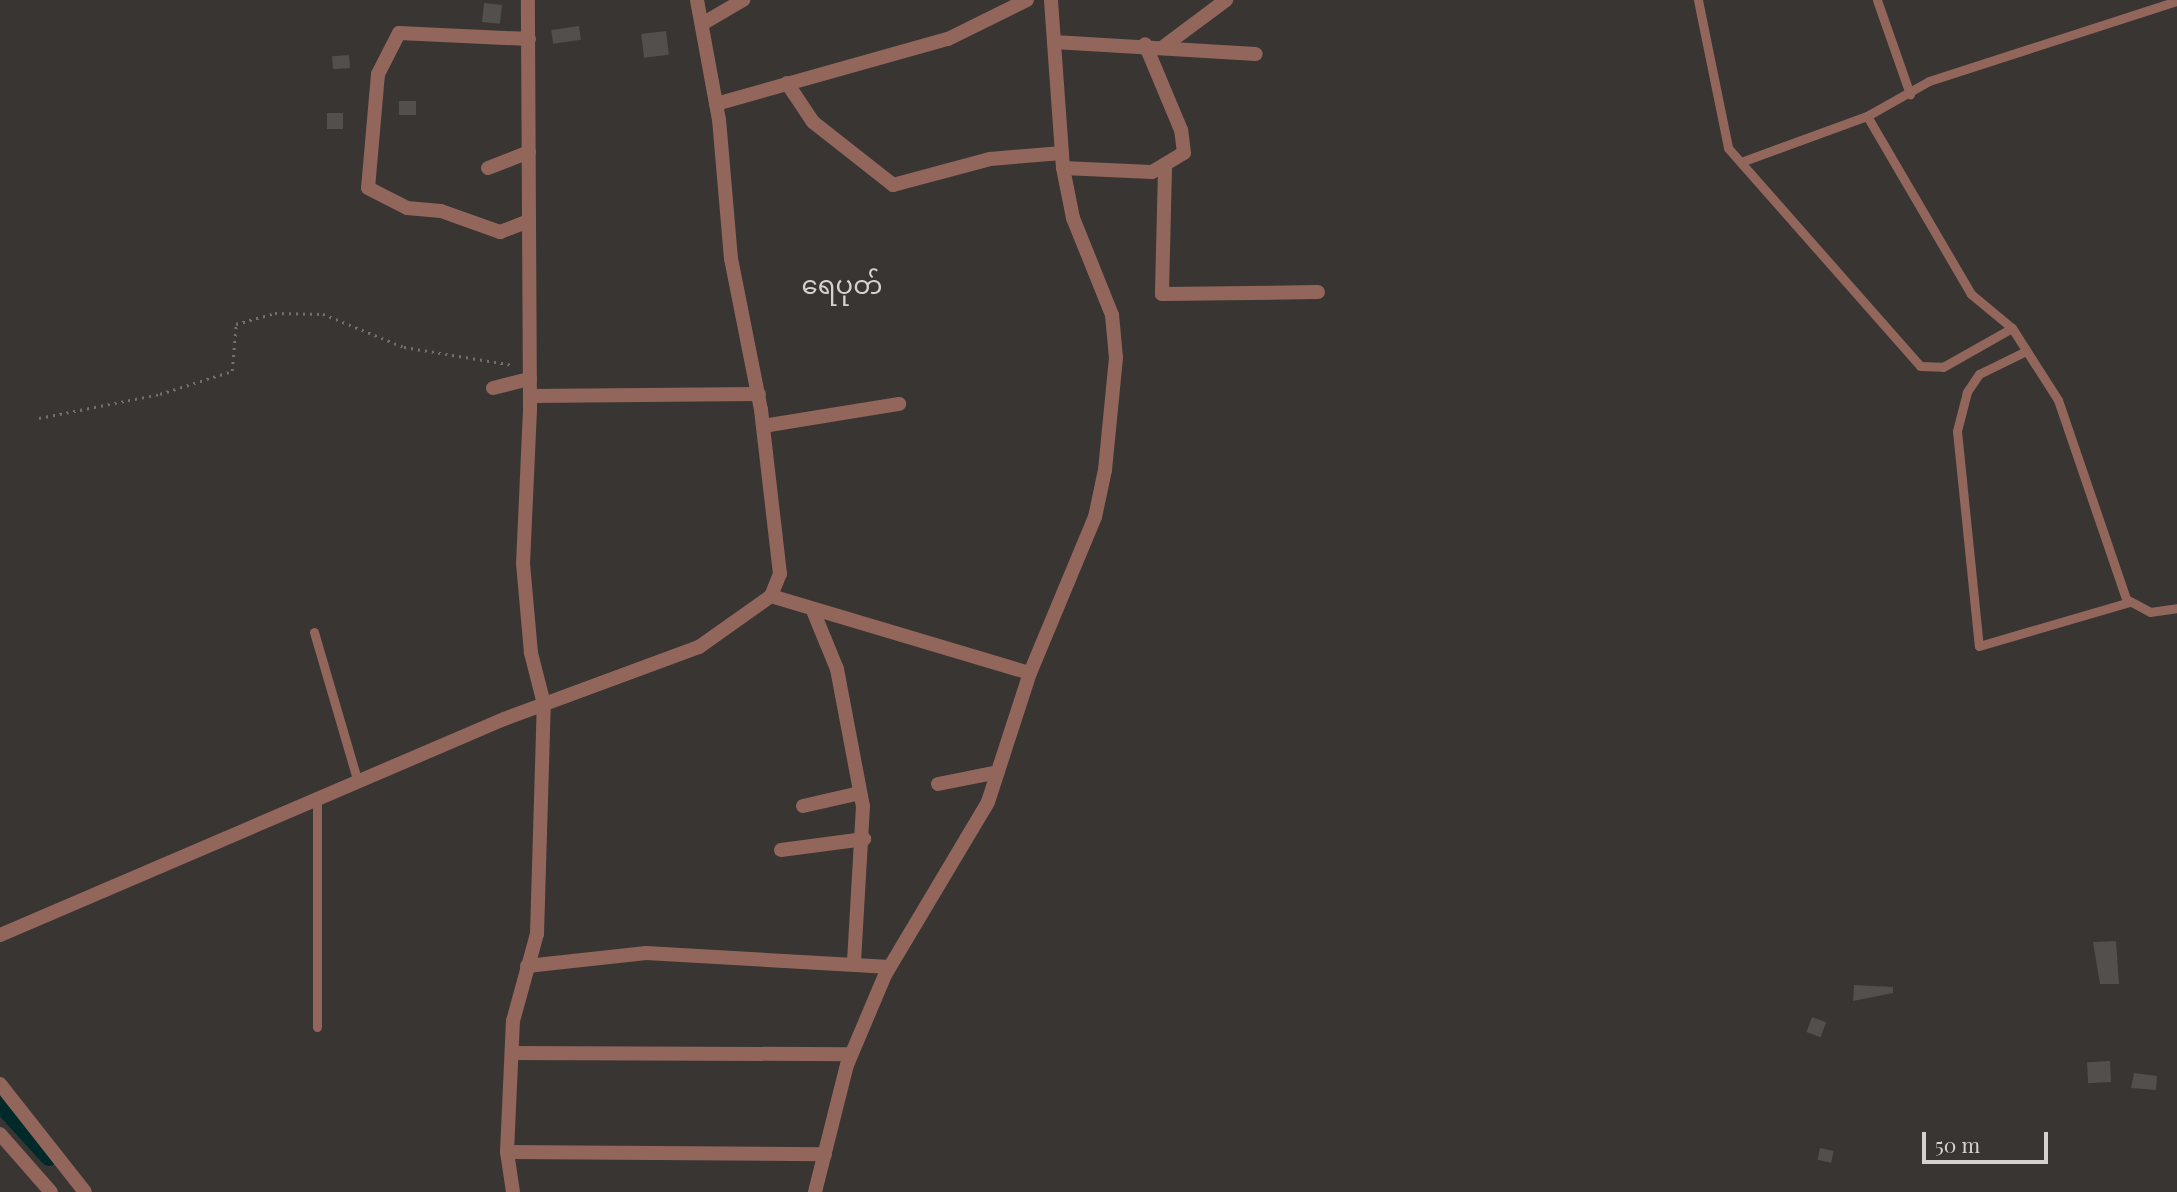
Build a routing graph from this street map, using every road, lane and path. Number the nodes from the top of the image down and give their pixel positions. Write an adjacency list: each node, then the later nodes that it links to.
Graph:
1 (528, 0): 11 (street)
2 (697, 0): 10 (street)
3 (743, 0): 10 (street)
4 (1027, 0): 16 (street)
5 (1051, 0): 12 (street)
6 (1226, 0): 14 (street)
7 (1698, 0): 22 (lane)
8 (1878, 0): 17 (lane)
9 (2177, 1): 17 (lane)
10 (702, 24): 18 (street)
11 (528, 39): 20 (street); 25 (street)
12 (1054, 42): 13 (street); 21 (street)
13 (1145, 44): 14 (street); 24 (street)
14 (1163, 47): 15 (street)
15 (1256, 54)
16 (787, 83): 18 (street); 21 (street)
17 (1910, 94): 19 (lane)
18 (716, 104): 31 (street)
19 (1867, 116): 22 (lane); 27 (lane)
20 (529, 152): 23 (street); 25 (street)
21 (1062, 160): 24 (street); 41 (street)
22 (1741, 162): 27 (lane)
23 (488, 168)
24 (1165, 169): 26 (street)
25 (530, 221): 29 (street)
26 (1318, 292)
27 (2012, 328): 28 (lane)
28 (2024, 352): 37 (lane); 37 (lane)
29 (530, 373): 30 (street); 32 (street); 34 (path)
30 (493, 388)
31 (759, 394): 32 (street); 35 (street)
32 (530, 396): 42 (street)
33 (899, 404): 35 (street)
34 (39, 418)
35 (763, 426): 36 (street)
36 (771, 596): 39 (street); 42 (street)
37 (2129, 601): 38 (lane)
38 (2177, 608)
39 (814, 613): 41 (street); 46 (street)
40 (314, 632): 44 (lane)
41 (1030, 673): 43 (street)
42 (544, 704): 44 (street); 53 (street)
43 (998, 772): 45 (street); 54 (street)
44 (358, 782): 47 (street)
45 (938, 784)
46 (860, 793): 48 (street); 49 (street)
47 (317, 800): 51 (street); 55 (lane)
48 (803, 806)
49 (864, 839): 50 (street); 52 (street)
50 (781, 850)
51 (0, 935)
52 (854, 960): 53 (street); 54 (street)
53 (527, 967): 56 (street)
54 (890, 967): 57 (street)
55 (317, 1027)
56 (512, 1053): 57 (street); 60 (street)
57 (851, 1054): 61 (street)
58 (0, 1084): 63 (street)
59 (0, 1134): 62 (street)
60 (507, 1152): 61 (street); 64 (street)
61 (825, 1154): 65 (street)
62 (51, 1192)
63 (86, 1192)
64 (513, 1192)
65 (816, 1192)

